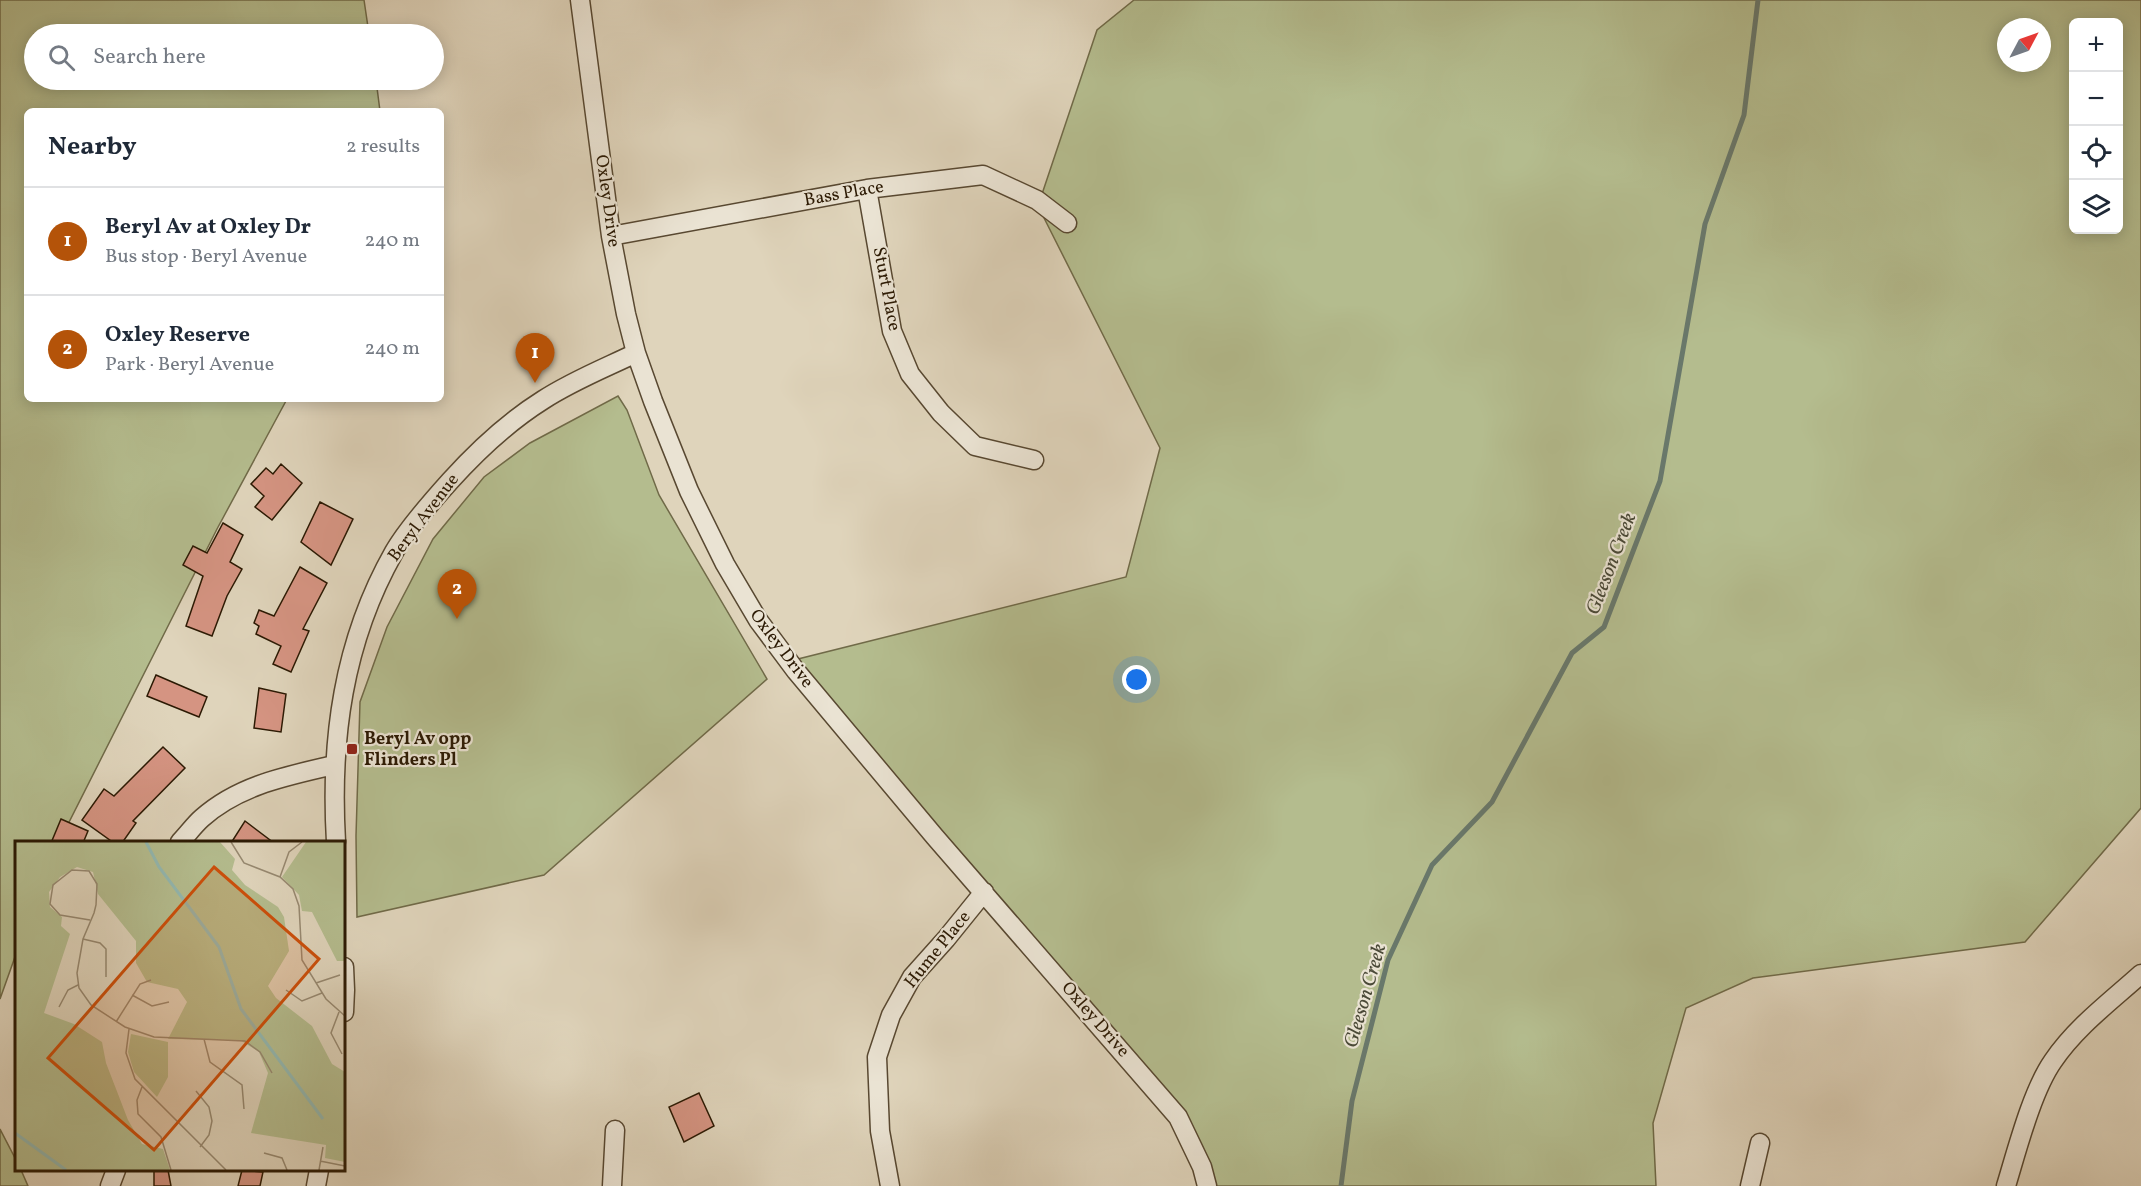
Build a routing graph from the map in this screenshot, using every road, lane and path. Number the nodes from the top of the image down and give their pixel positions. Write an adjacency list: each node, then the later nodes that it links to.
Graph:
1 (580, 0): 4 (street, Oxley Drive)
2 (867, 189): 3 (street, Bass Place); 4 (street, Bass Place); 6 (street, Sturt Place)
3 (1067, 223)
4 (611, 236): 5 (street, Oxley Drive)
5 (636, 353): 7 (street, Beryl Avenue); 10 (street, Oxley Drive)
6 (1034, 460)
7 (334, 765): 8 (street); 9 (street, Beryl Avenue)
8 (182, 841)
9 (336, 841)
10 (984, 891): 19 (street, Hume Place); 20 (street, Oxley Drive)
11 (2141, 974): 22 (street)
12 (615, 1130): 18 (street)
13 (1760, 1143): 21 (street)
14 (117, 1171): 16 (street)
15 (319, 1171): 17 (street)
16 (110, 1186)
17 (316, 1186)
18 (612, 1186)
19 (890, 1186)
20 (1207, 1186)
21 (1750, 1186)
22 (2006, 1186)

